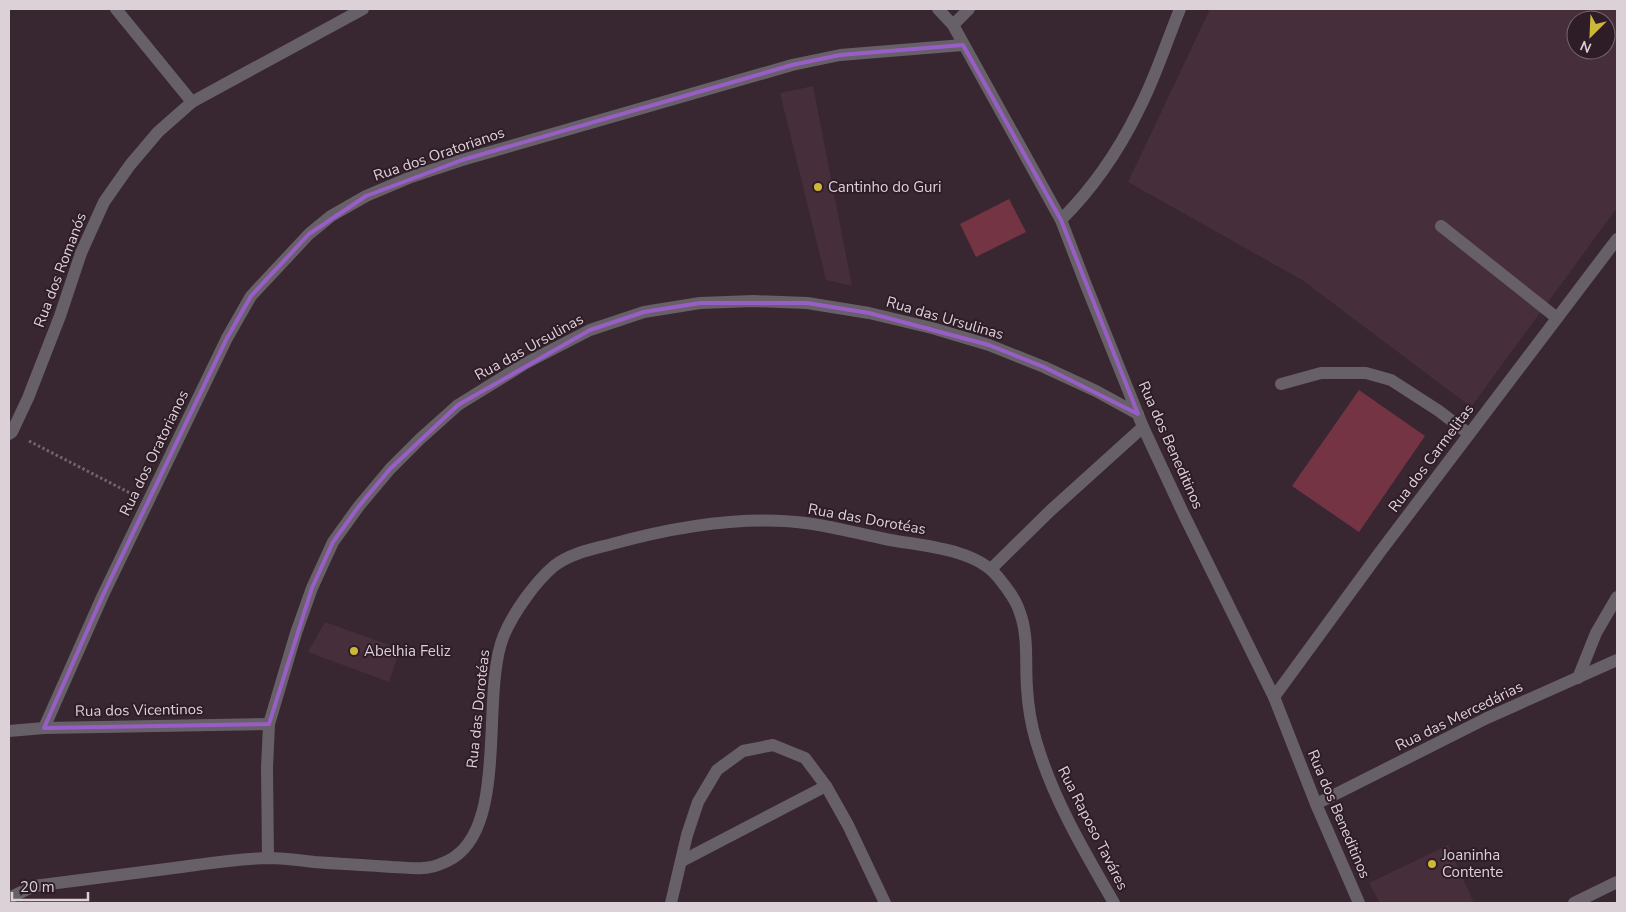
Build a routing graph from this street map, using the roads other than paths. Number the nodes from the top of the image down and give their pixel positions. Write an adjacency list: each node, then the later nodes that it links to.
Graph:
1 (116, 9): 8 (street)
2 (364, 9): 8 (street, Rua dos Romanós)
3 (938, 9): 6 (street, Rua dos Beneditinos)
4 (969, 9): 6 (street)
5 (1180, 9): 9 (street)
6 (953, 25): 7 (street, Rua dos Beneditinos)
7 (963, 45): 9 (street, Rua dos Beneditinos); 24 (street, Rua dos Oratorianos)
8 (192, 102): 16 (street, Rua dos Romanós)
9 (1061, 220): 14 (street, Rua dos Beneditinos)
10 (1441, 226): 12 (street)
11 (1617, 239): 12 (street, Rua dos Carmelitas)
12 (1557, 318): 17 (street, Rua dos Carmelitas)
13 (1281, 384): 17 (street)
14 (1138, 414): 15 (street, Rua dos Beneditinos); 23 (street, Rua das Ursulinas)
15 (1143, 427): 18 (street); 22 (street, Rua dos Beneditinos)
16 (10, 433)
17 (1469, 434): 22 (street, Rua dos Carmelitas)
18 (991, 568): 28 (street, Rua das Dorotéas); 34 (street, Rua Raposo Taváres)
19 (1617, 597): 21 (street)
20 (1617, 660): 21 (street, Rua das Mercedárias)
21 (1578, 678): 27 (street, Rua das Mercedárias)
22 (1274, 697): 27 (street, Rua dos Beneditinos)
23 (269, 724): 24 (street, Rua dos Vicentinos); 28 (street, Rua das Ursulinas)
24 (44, 728): 25 (street, Rua dos Vicentinos)
25 (9, 731)
26 (826, 786): 29 (street); 29 (street); 33 (street)
27 (1316, 804): 35 (street, Rua dos Beneditinos)
28 (268, 858): 31 (street, Rua das Dorotéas)
29 (682, 861): 32 (street)
30 (1617, 882): 36 (street)
31 (9, 898)
32 (672, 903)
33 (885, 903)
34 (1114, 903)
35 (1359, 903)
36 (1574, 903)

